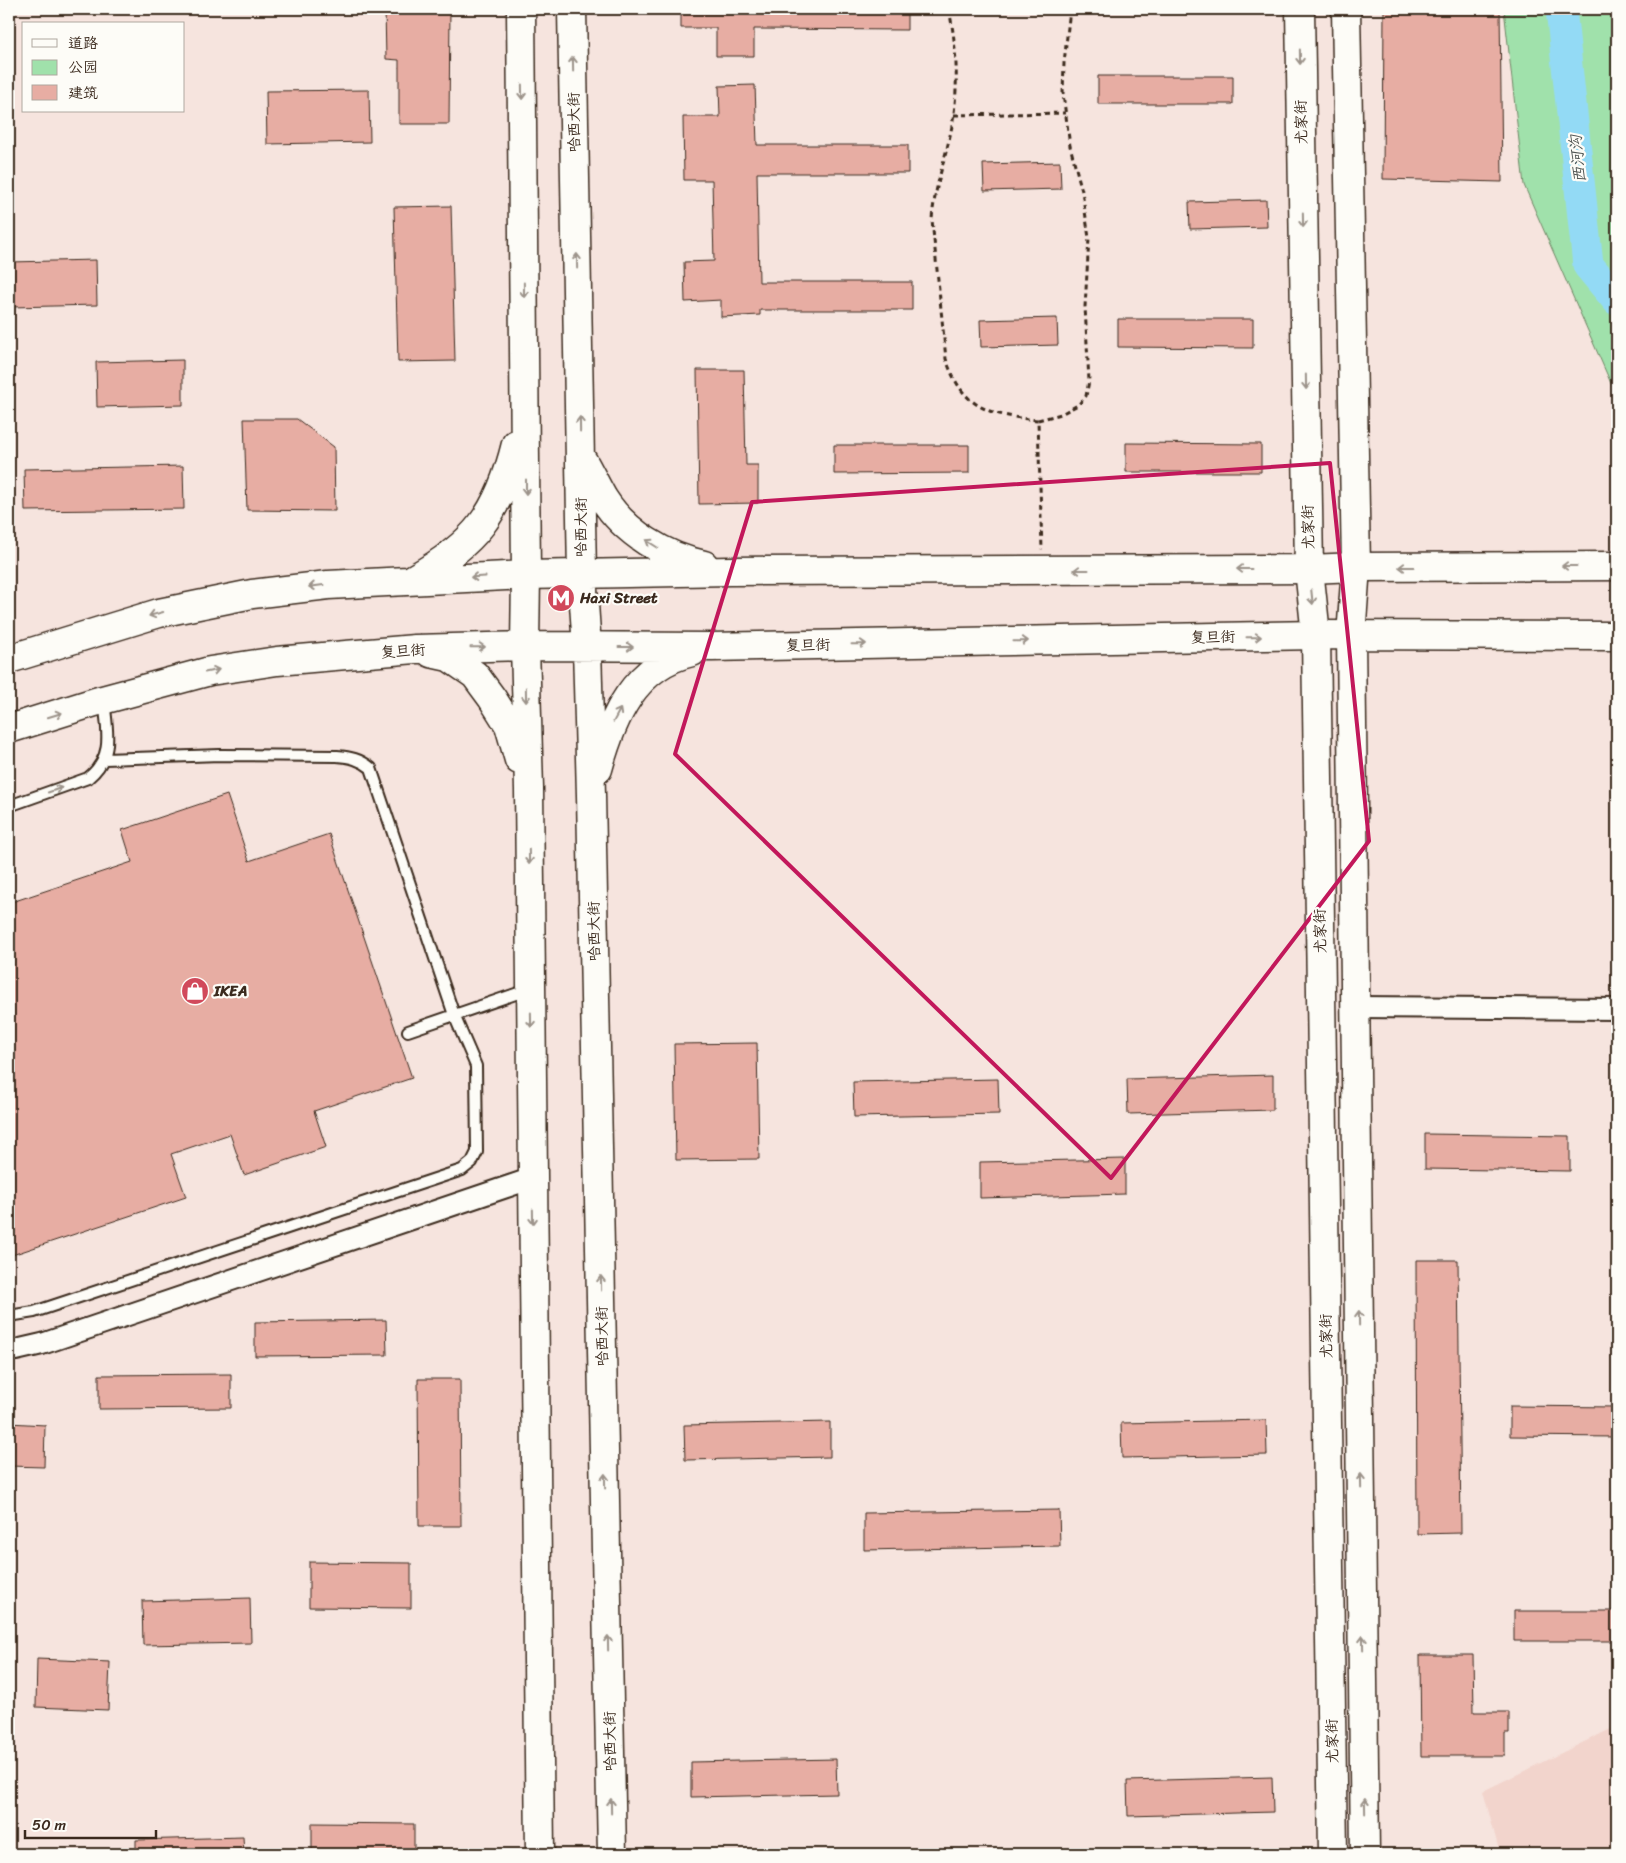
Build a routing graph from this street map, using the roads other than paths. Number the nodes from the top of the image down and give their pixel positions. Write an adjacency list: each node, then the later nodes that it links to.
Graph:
1 (521, 9): 5 (main road, one-way to 5)
2 (572, 9): 6 (main road, 哈西大街, one-way to 2)
3 (1300, 9): 9 (main road, 尤家街, one-way to 9)
4 (1346, 9): 8 (main road)
5 (525, 409): 11 (main road, one-way to 11); 13 (main road)
6 (581, 456): 10 (main road, one-way to 6); 12 (main road, 哈西大街)
7 (1617, 566): 8 (main road, one-way to 8)
8 (1356, 567): 9 (main road); 15 (main road)
9 (1309, 569): 10 (main road, one-way to 10); 14 (main road, 尤家街, one-way to 14)
10 (730, 571): 12 (main road)
11 (526, 575): 12 (main road); 13 (main road, one-way to 13); 17 (main road)
12 (582, 575): 18 (main road, 哈西大街)
13 (409, 581): 21 (main road, one-way to 21)
14 (1316, 636): 15 (main road, 复旦街); 19 (main road, 复旦街, one-way to 14); 38 (main road, 尤家街)
15 (1351, 636): 16 (main road, 复旦街); 29 (main road)
16 (1617, 636)
17 (525, 646): 18 (main road, 复旦街); 20 (main road, 复旦街, one-way to 17); 25 (main road, one-way to 25)
18 (587, 647): 19 (main road, 复旦街, one-way to 19); 26 (main road, 哈西大街)
19 (712, 647): 26 (main road, one-way to 19)
20 (415, 649): 22 (main road, 复旦街, one-way to 20); 25 (main road)
21 (9, 659)
22 (104, 700): 23 (main road, 复旦街, one-way to 22); 24 (lane)
23 (9, 729)
24 (105, 758): 27 (lane, one-way to 24); 31 (lane)
25 (529, 789): 28 (main road, one-way to 28)
26 (591, 795): 37 (main road, 哈西大街, one-way to 26)
27 (9, 806)
28 (531, 989): 31 (lane); 33 (main road, one-way to 33)
29 (1355, 1007): 30 (street); 39 (main road, one-way to 29)
30 (1617, 1009)
31 (454, 1015): 32 (lane); 34 (lane)
32 (408, 1031)
33 (533, 1178): 35 (street); 36 (main road, one-way to 36)
34 (9, 1316)
35 (9, 1350)
36 (540, 1854)
37 (612, 1854)
38 (1333, 1854)
39 (1365, 1854)

